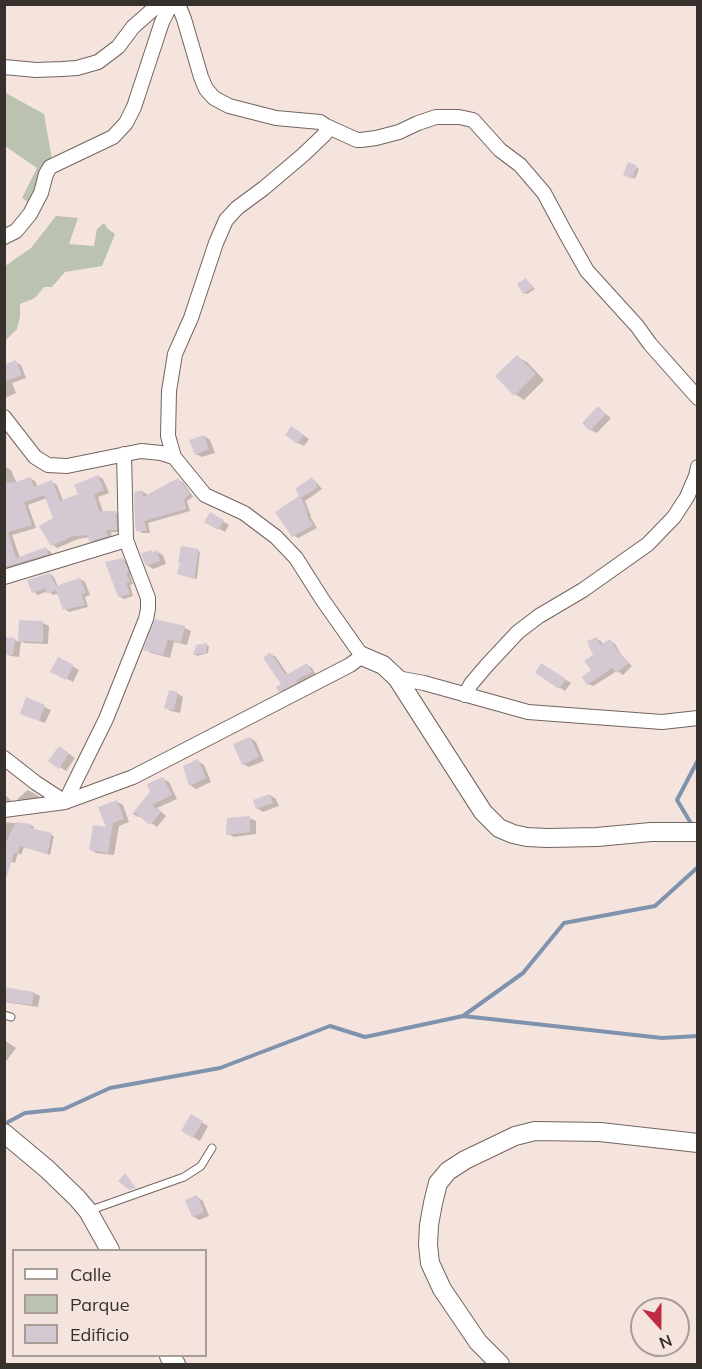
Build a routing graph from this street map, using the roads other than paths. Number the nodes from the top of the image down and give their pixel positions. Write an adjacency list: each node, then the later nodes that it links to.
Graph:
1 (159, 4): 4 (street)
2 (171, 4): 6 (street)
3 (178, 4): 5 (street)
4 (4, 67)
5 (326, 126): 7 (street); 10 (street)
6 (4, 237)
7 (698, 398)
8 (4, 417): 9 (street)
9 (124, 454): 10 (street); 12 (street)
10 (174, 457): 14 (street)
11 (698, 467): 16 (street)
12 (126, 540): 13 (street); 19 (street)
13 (4, 578)
14 (362, 656): 15 (street); 19 (street)
15 (397, 678): 16 (street); 21 (street)
16 (465, 694): 17 (street)
17 (698, 718)
18 (4, 758): 19 (street)
19 (65, 802): 20 (street)
20 (4, 810)
21 (698, 832)
22 (4, 1133): 25 (street)
23 (698, 1143): 27 (street)
24 (212, 1148): 25 (lane)
25 (88, 1212): 26 (street)
26 (109, 1249)
27 (500, 1365)

